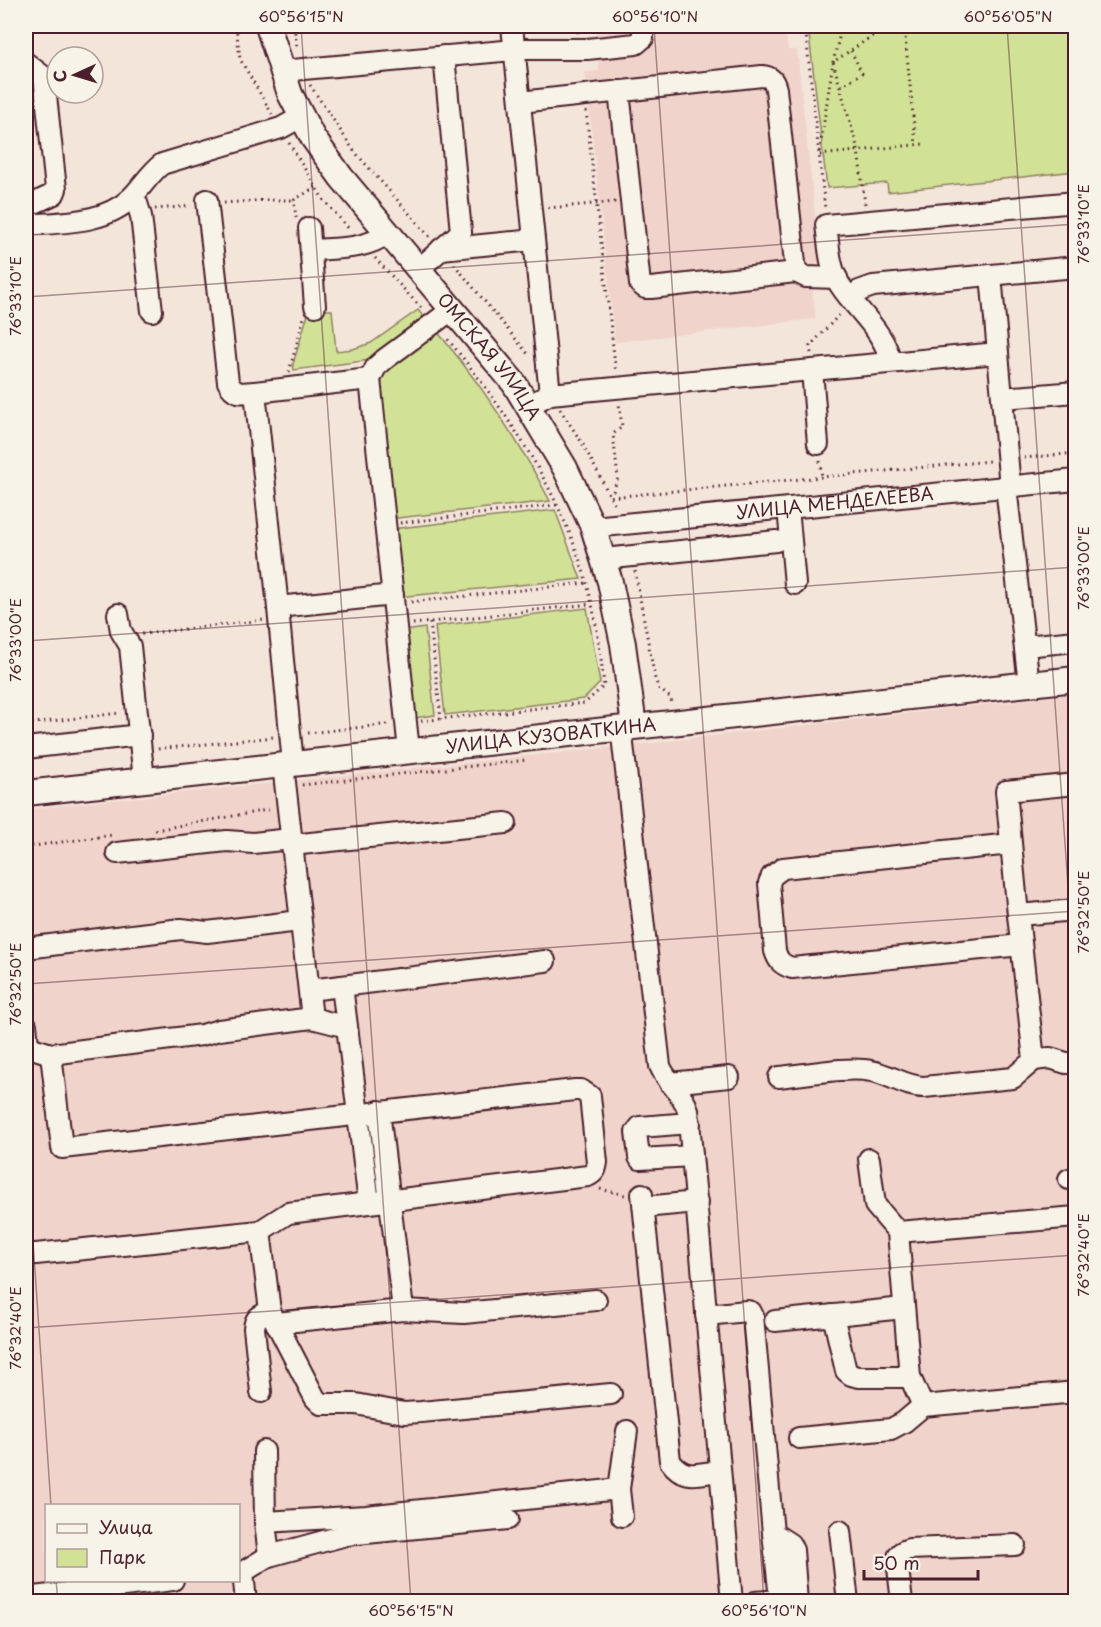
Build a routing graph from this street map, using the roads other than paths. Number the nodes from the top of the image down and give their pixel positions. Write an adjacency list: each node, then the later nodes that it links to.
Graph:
1 (268, 26): 7 (main road, ОМСКАЯ УЛИЦА)
2 (512, 26): 4 (street)
3 (643, 26): 4 (street)
4 (514, 50): 5 (street); 9 (street)
5 (444, 56): 7 (street); 18 (street)
6 (26, 63): 14 (street)
7 (281, 71): 10 (main road, ОМСКАЯ УЛИЦА)
8 (619, 92): 9 (street); 23 (street); 23 (street)
9 (520, 102): 19 (street)
10 (291, 123): 11 (street); 17 (main road, ОМСКАЯ УЛИЦА)
11 (131, 198): 15 (street); 28 (street)
12 (207, 200): 34 (street)
13 (1076, 202): 25 (street)
14 (26, 207)
15 (26, 225)
16 (309, 228): 20 (street)
17 (388, 233): 20 (street); 22 (main road, ОМСКАЯ УЛИЦА)
18 (462, 239): 19 (street); 22 (street)
19 (534, 240): 37 (street)
20 (310, 250): 27 (street)
21 (1076, 267): 24 (street)
22 (419, 269): 29 (main road, ОМСКАЯ УЛИЦА)
23 (796, 272): 25 (street)
24 (991, 275): 26 (street); 30 (street)
25 (837, 278): 26 (street)
26 (852, 300): 31 (street)
27 (315, 306)
28 (152, 311)
29 (444, 316): 33 (street); 37 (main road, ОМСКАЯ УЛИЦА)
30 (998, 352): 31 (street); 36 (street)
31 (891, 362): 32 (street)
32 (812, 369): 37 (street); 38 (street)
33 (370, 379): 34 (street); 47 (street)
34 (255, 392): 48 (street)
35 (1076, 392): 36 (street)
36 (1002, 398): 40 (street)
37 (540, 400): 42 (main road, ОМСКАЯ УЛИЦА)
38 (818, 444)
39 (1076, 480): 40 (street, УЛИЦА МЕНДЕЛЕЕВА)
40 (1008, 487): 41 (street, УЛИЦА МЕНДЕЛЕЕВА); 51 (street)
41 (788, 508): 42 (street, УЛИЦА МЕНДЕЛЕЕВА); 46 (street)
42 (593, 527): 44 (main road, ОМСКАЯ УЛИЦА)
43 (776, 541): 44 (street)
44 (604, 559): 54 (main road, ОМСКАЯ УЛИЦА)
45 (1005, 569): 53 (street)
46 (795, 584)
47 (393, 600): 48 (street); 57 (street)
48 (278, 602): 58 (street)
49 (118, 614): 55 (street)
50 (1076, 641): 51 (street)
51 (1025, 646): 53 (street)
52 (1076, 679): 53 (main road, УЛИЦА КУЗОВАТКИНА)
53 (1024, 684): 54 (main road, УЛИЦА КУЗОВАТКИНА)
54 (627, 726): 57 (main road, УЛИЦА КУЗОВАТКИНА); 83 (street)
55 (141, 743): 56 (street); 59 (street)
56 (26, 748)
57 (409, 751): 58 (main road, УЛИЦА КУЗОВАТКИНА)
58 (292, 771): 59 (main road, УЛИЦА КУЗОВАТКИНА); 63 (street)
59 (144, 780): 61 (main road, УЛИЦА КУЗОВАТКИНА)
60 (1076, 784): 65 (street)
61 (26, 793)
62 (506, 824): 63 (street)
63 (291, 842): 64 (street); 68 (street)
64 (116, 844)
65 (1011, 844): 67 (street); 69 (street)
66 (1076, 910): 67 (street)
67 (1018, 915): 69 (street)
68 (300, 921): 70 (street); 73 (street)
69 (1021, 945): 79 (street)
70 (26, 948)
71 (545, 961): 72 (street)
72 (342, 986): 73 (street); 76 (street)
73 (309, 990): 74 (street)
74 (312, 1018): 76 (street); 78 (street)
75 (26, 1025): 77 (street)
76 (347, 1027): 85 (street)
77 (27, 1046): 78 (street)
78 (51, 1054): 85 (street)
79 (1034, 1060): 80 (street); 82 (street)
80 (1076, 1063)
81 (729, 1077): 83 (street)
82 (779, 1077)
83 (670, 1083): 86 (street)
84 (379, 1111): 85 (street); 89 (street); 89 (street)
85 (358, 1114): 91 (street)
86 (690, 1123): 87 (street); 87 (street)
87 (692, 1156): 90 (street)
88 (869, 1159): 94 (street)
89 (390, 1201): 91 (street); 98 (street)
90 (697, 1202): 99 (street); 111 (street)
91 (369, 1203): 93 (street)
92 (1076, 1216): 94 (street)
93 (260, 1231): 95 (street); 101 (street)
94 (898, 1232): 97 (street)
95 (26, 1255)
96 (596, 1300): 98 (street)
97 (904, 1308): 100 (street); 103 (street)
98 (402, 1310): 101 (street)
99 (706, 1315): 111 (street); 122 (street)
100 (833, 1315): 102 (street); 103 (street)
101 (273, 1317): 104 (street); 106 (street)
102 (775, 1321)
103 (909, 1377): 107 (street)
104 (261, 1392)
105 (1076, 1392): 107 (street)
106 (611, 1394)
107 (923, 1406): 109 (street)
108 (627, 1431): 112 (street)
109 (799, 1438)
110 (264, 1451): 115 (street)
111 (720, 1471): 124 (street)
112 (619, 1489): 113 (street); 115 (street)
113 (622, 1516)
114 (508, 1519): 118 (street)
115 (265, 1522): 118 (street)
116 (840, 1531): 126 (street)
117 (1015, 1545): 127 (street)
118 (269, 1556): 119 (street)
119 (241, 1572): 123 (street)
120 (164, 1582): 121 (street)
121 (31, 1597)
122 (791, 1600): 125 (street)
123 (246, 1602)
124 (732, 1602)
125 (755, 1602)
126 (848, 1602)
127 (902, 1602)

